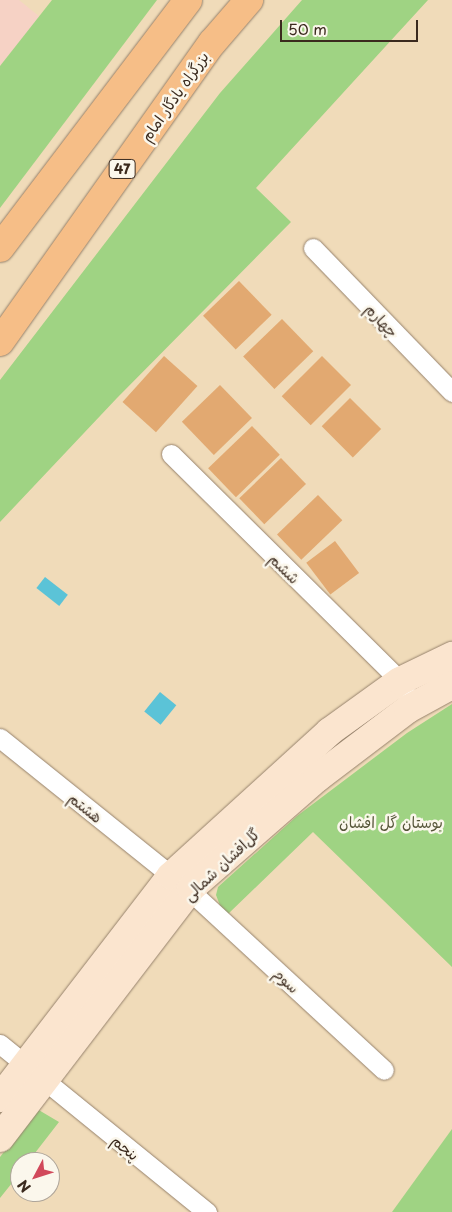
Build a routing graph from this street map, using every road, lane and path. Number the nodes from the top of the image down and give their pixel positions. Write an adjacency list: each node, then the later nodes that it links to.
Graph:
1 (188, 0): 3 (highway)
2 (249, 0): 5 (highway, بزرگراه یادگار امام / 47)
3 (0, 248)
4 (313, 248): 6 (street, چهارم)
5 (0, 342)
6 (452, 392)
7 (171, 454): 9 (street, ششم)
8 (452, 656): 9 (main road, گل‌افشان شمالی)
9 (400, 681): 11 (street, ششم); 13 (main road, گل‌افشان شمالی)
10 (452, 686): 11 (main road, گل‌افشان شمالی)
11 (414, 707): 13 (main road, گل‌افشان شمالی)
12 (0, 738): 13 (street, هشتم)
13 (180, 883): 15 (street, سوم); 16 (main road, گل‌افشان شمالی)
14 (0, 1044): 16 (street, پنجم)
15 (384, 1070)
16 (36, 1072): 17 (main road, گل‌افشان شمالی); 18 (main road, گل‌افشان شمالی); 19 (street, پنجم)
17 (0, 1098)
18 (0, 1138)
19 (207, 1212)

